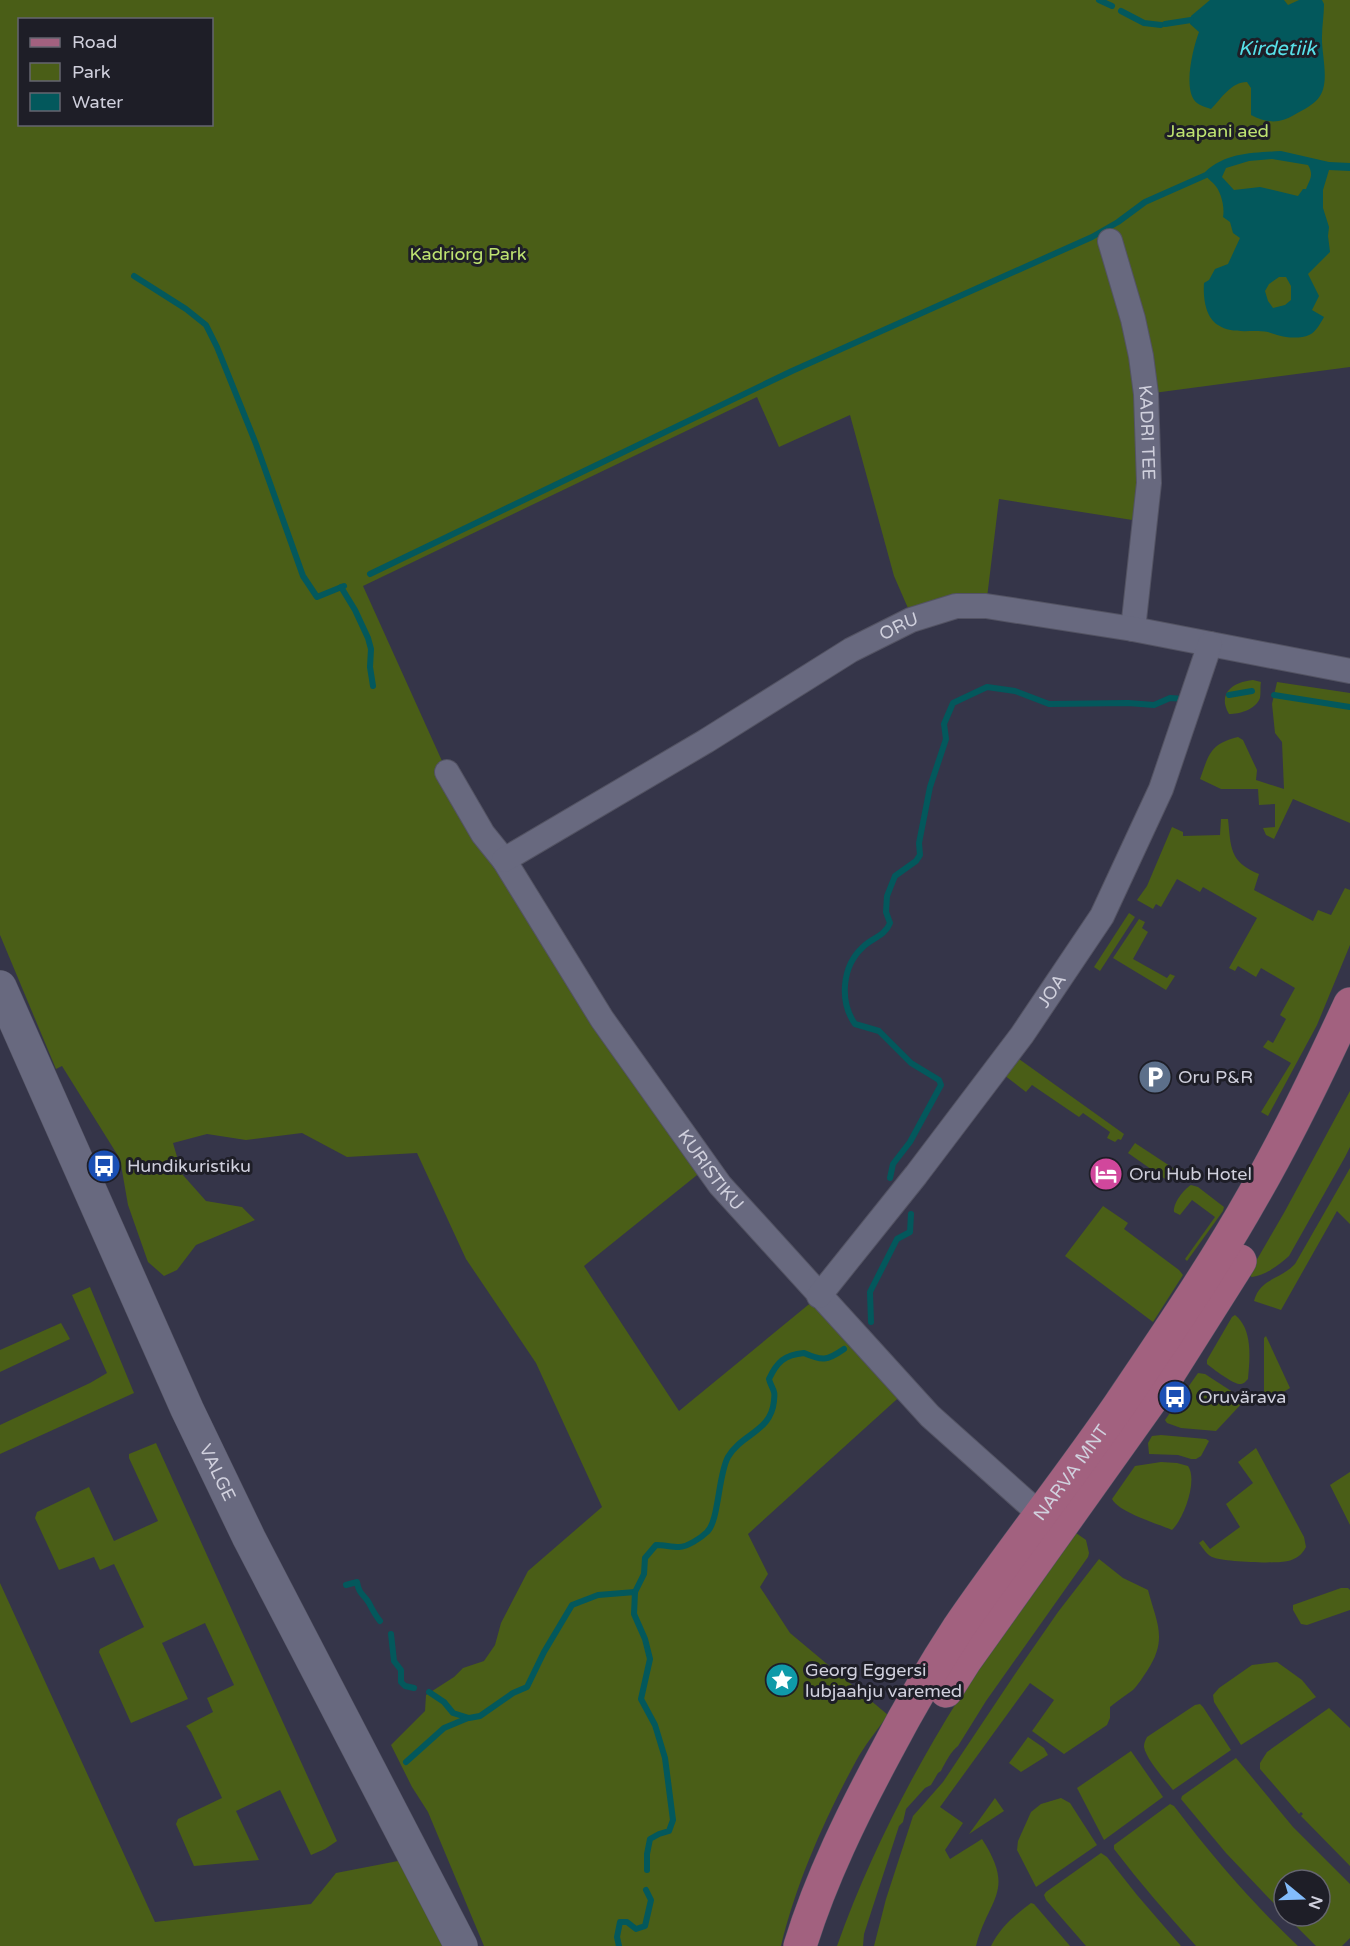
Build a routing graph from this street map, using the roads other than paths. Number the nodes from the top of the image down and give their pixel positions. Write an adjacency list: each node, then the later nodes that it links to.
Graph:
1 (1110, 241): 2 (street, KADRI TEE)
2 (1133, 629): 3 (street, ORU); 6 (street, ORU)
3 (1210, 644): 4 (street, ORU); 10 (street, JOA)
4 (1350, 671)
5 (447, 772): 6 (street, KURISTIKU)
6 (504, 860): 10 (street, KURISTIKU)
7 (0, 987): 12 (street, VALGE)
8 (1350, 1004): 11 (main road, NARVA MNT)
9 (1350, 1057): 11 (main road, NARVA MNT)
10 (819, 1296): 11 (street, KURISTIKU)
11 (1049, 1523): 13 (main road, NARVA MNT); 14 (main road, NARVA MNT)
12 (460, 1946)
13 (800, 1946)
14 (823, 1946)

